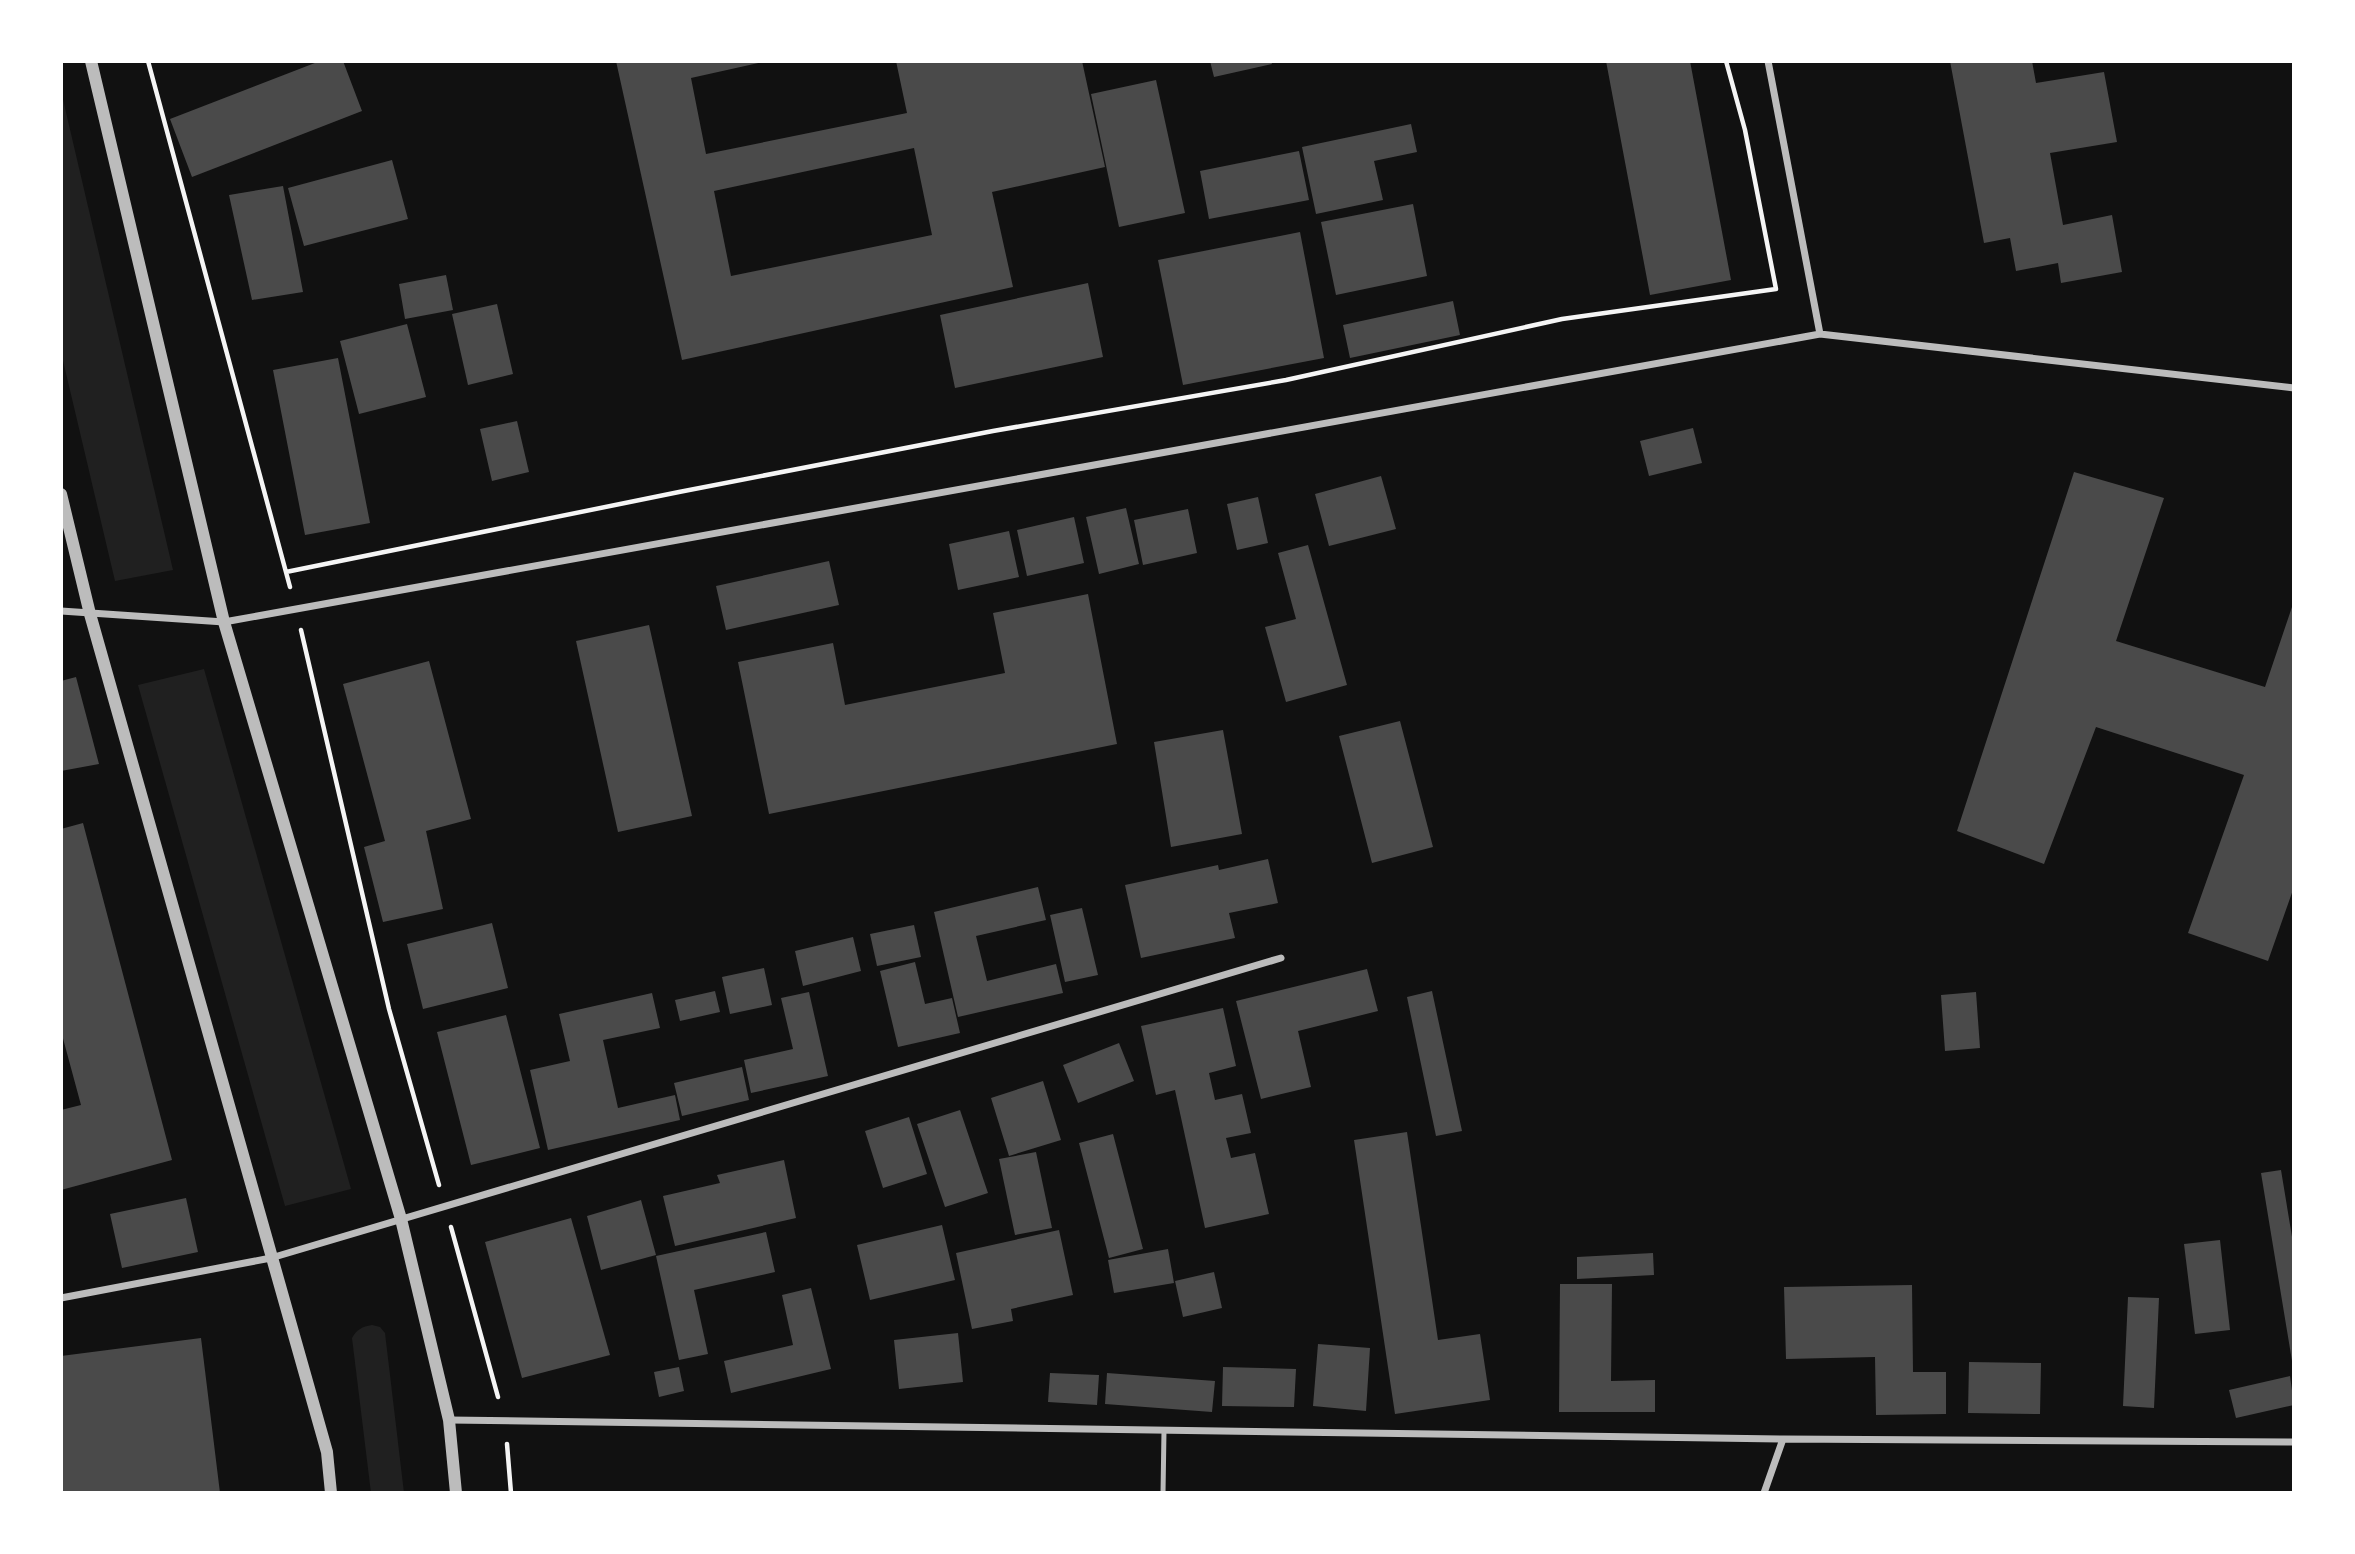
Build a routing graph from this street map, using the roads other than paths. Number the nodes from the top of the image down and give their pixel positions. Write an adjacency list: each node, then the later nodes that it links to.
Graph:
1 (91, 61): 8 (street)
2 (1768, 61): 3 (street)
3 (1820, 334): 4 (street); 8 (street)
4 (2294, 388)
5 (61, 494): 7 (street)
6 (61, 611): 7 (street)
7 (90, 614): 8 (street); 11 (street)
8 (224, 622): 10 (street)
9 (1281, 958): 10 (street)
10 (401, 1219): 11 (street); 13 (street)
11 (271, 1258): 12 (street); 17 (street)
12 (61, 1298)
13 (449, 1420): 14 (street); 18 (street)
14 (1164, 1430): 15 (street); 19 (lane)
15 (1783, 1439): 16 (street); 20 (street)
16 (2294, 1441)
17 (331, 1493)
18 (456, 1493)
19 (1163, 1493)
20 (1763, 1493)

